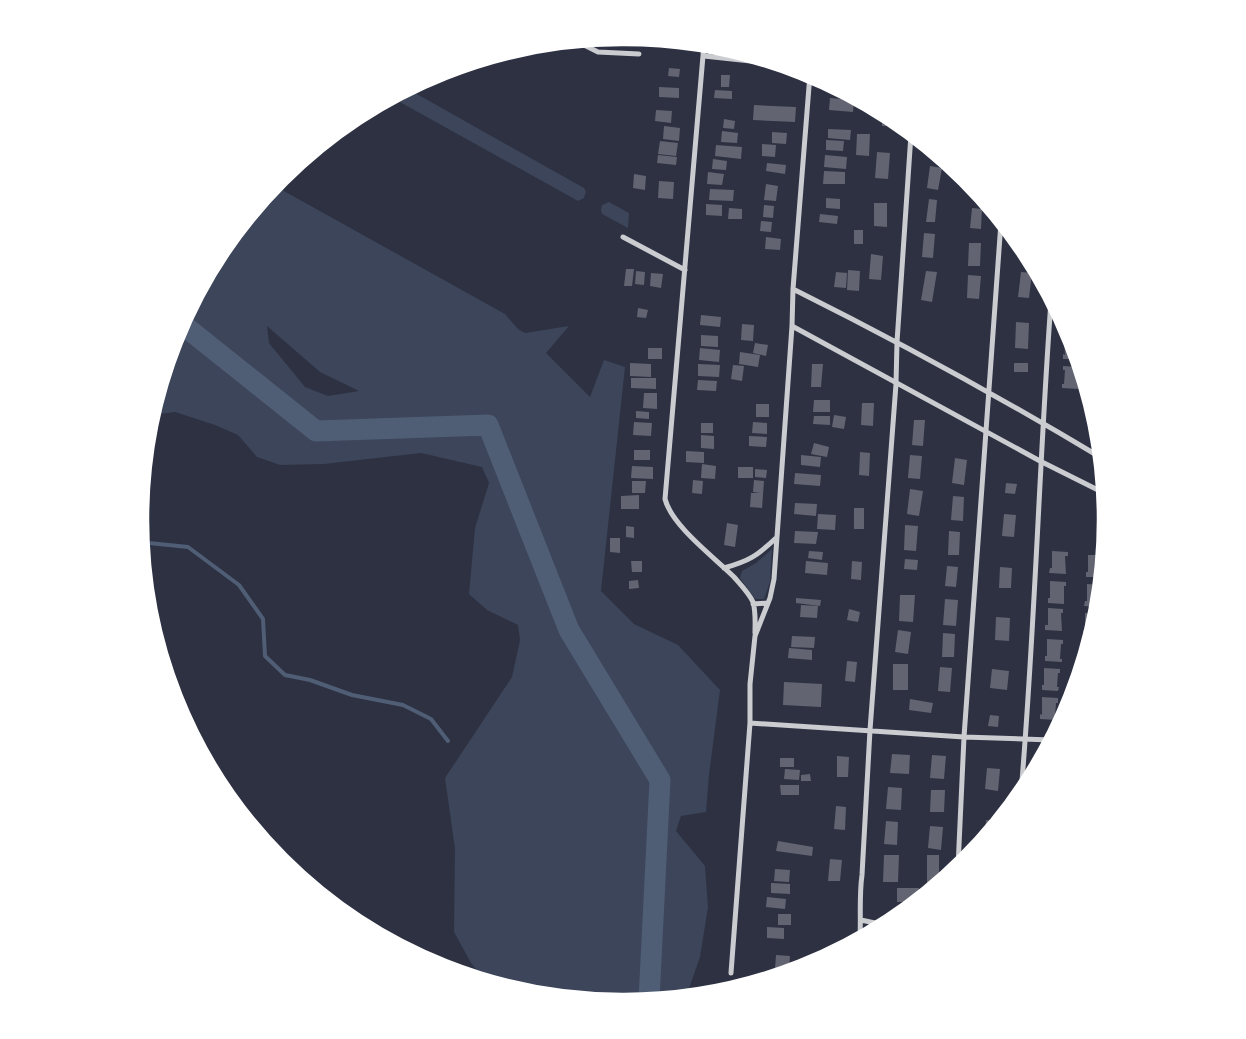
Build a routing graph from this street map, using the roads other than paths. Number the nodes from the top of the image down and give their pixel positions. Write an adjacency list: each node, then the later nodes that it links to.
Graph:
1 (588, 46): 3 (street)
2 (704, 52): 4 (street)
3 (639, 54)
4 (704, 56): 5 (street); 10 (street)
5 (742, 60)
6 (809, 83): 11 (street)
7 (910, 142): 14 (street)
8 (1000, 233): 16 (street)
9 (623, 237): 10 (street)
10 (685, 270): 23 (street)
11 (793, 289): 13 (street); 14 (street)
12 (1050, 313): 17 (street)
13 (792, 326): 15 (street); 22 (street)
14 (897, 342): 15 (street); 16 (street)
15 (896, 384): 18 (street); 28 (street)
16 (989, 393): 17 (street); 18 (street)
17 (1042, 422): 19 (street); 20 (street)
18 (987, 432): 20 (street); 29 (street)
19 (1092, 451)
20 (1040, 461): 21 (street); 30 (street)
21 (1096, 489)
22 (776, 538): 23 (street); 24 (street)
23 (724, 568): 25 (street)
24 (768, 603): 25 (street); 26 (street)
25 (753, 604): 26 (street)
26 (755, 636): 27 (street)
27 (750, 723): 28 (street); 37 (street)
28 (870, 730): 29 (street); 34 (street)
29 (964, 737): 30 (street); 33 (street)
30 (1026, 739): 31 (street); 32 (street)
31 (1043, 740)
32 (1023, 775)
33 (959, 855)
34 (861, 920): 35 (street); 36 (street)
35 (873, 923)
36 (860, 930)
37 (732, 973)

